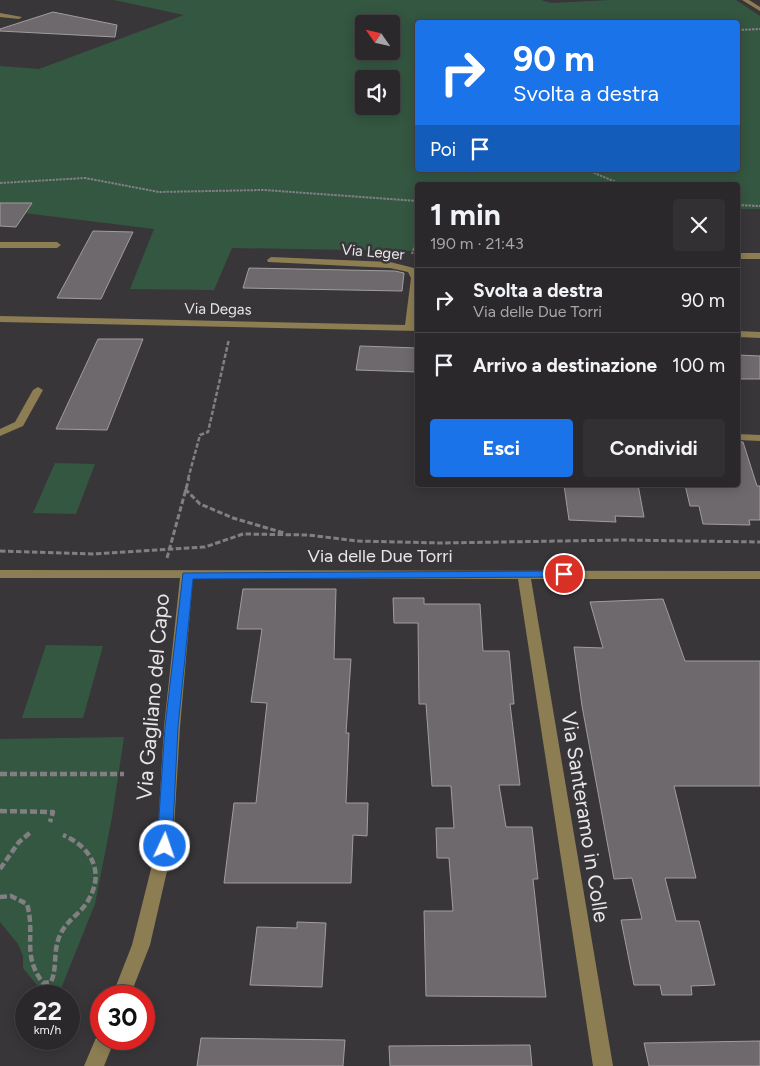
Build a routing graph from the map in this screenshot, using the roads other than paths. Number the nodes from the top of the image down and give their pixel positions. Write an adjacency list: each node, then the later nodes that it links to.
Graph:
1 (745, 0): 2 (street)
2 (760, 9)
3 (0, 15): 4 (street)
4 (19, 17)
5 (0, 245): 6 (street)
6 (57, 245)
7 (740, 256): 8 (street)
8 (760, 256)
9 (271, 260): 10 (street, Via Leger)
10 (415, 276)
11 (415, 295): 13 (street, Via Leger)
12 (0, 321): 13 (street, Via Degas)
13 (413, 328)
14 (740, 334): 15 (street)
15 (760, 335)
16 (38, 390): 17 (street)
17 (0, 433)
18 (740, 438): 19 (street)
19 (760, 438)
20 (0, 574): 23 (street, Via delle Due Torri)
21 (524, 574): 22 (street, Via delle Due Torri); 23 (street, Via delle Due Torri); 27 (street, Via Santeramo in Colle)
22 (760, 574)
23 (187, 575): 24 (street, Via Gagliano del Capo)
24 (125, 985)
25 (101, 1050): 26 (street)
26 (94, 1066)
27 (603, 1066)

